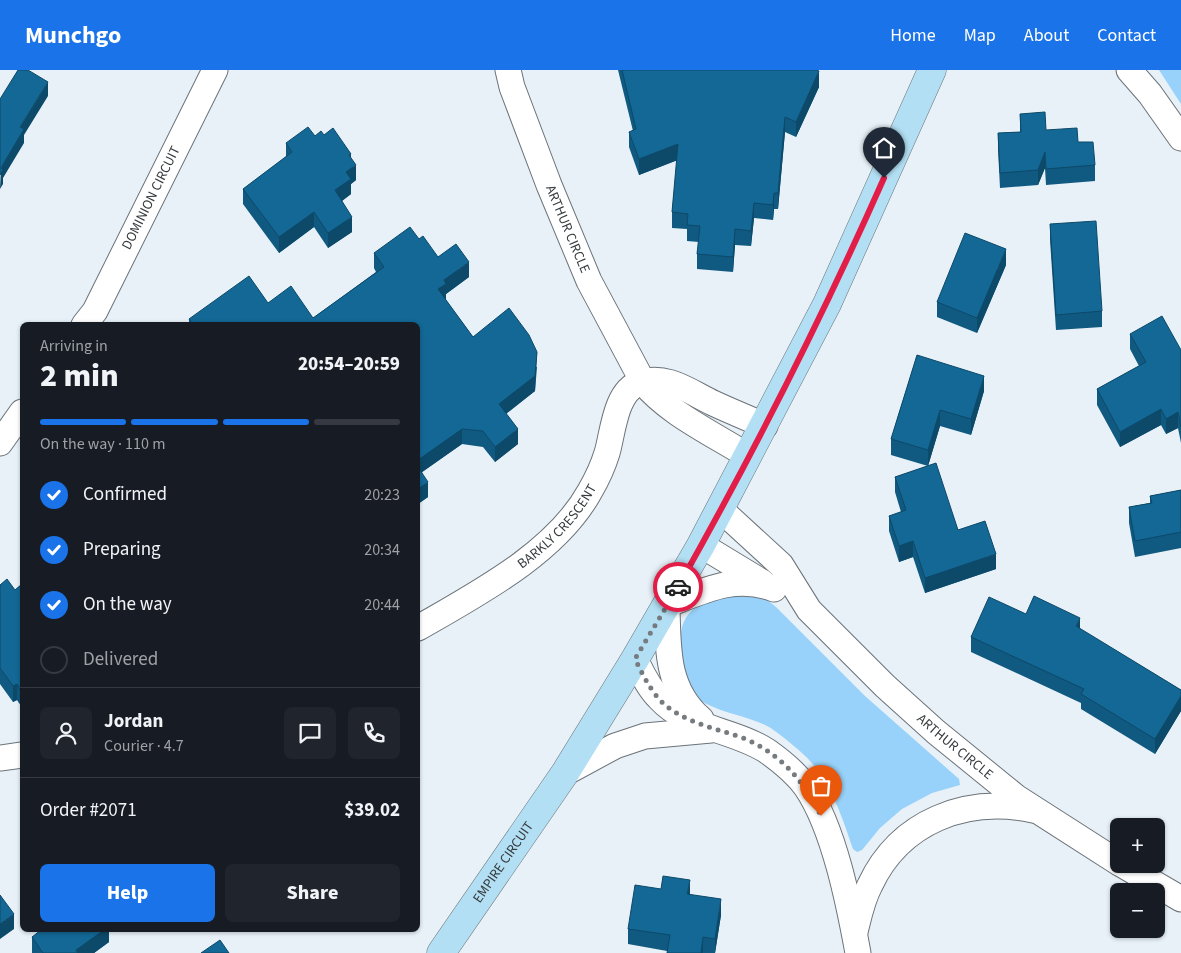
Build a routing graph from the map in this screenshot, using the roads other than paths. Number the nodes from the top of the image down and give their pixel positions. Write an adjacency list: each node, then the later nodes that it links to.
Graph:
1 (215, 70): 8 (street, DOMINION CIRCUIT)
2 (508, 70): 9 (street, ARTHUR CIRCLE)
3 (932, 70): 11 (street, EMPIRE CIRCUIT)
4 (1129, 70): 6 (street)
5 (1142, 70): 6 (street)
6 (1150, 94): 7 (street)
7 (1181, 138)
8 (86, 322)
9 (643, 382): 11 (street); 13 (street, ARTHUR CIRCLE); 19 (street, BARKLY CRESCENT)
10 (20, 415): 12 (street)
11 (765, 426): 13 (street, EMPIRE CIRCUIT)
12 (0, 443)
13 (748, 456): 14 (street, EMPIRE CIRCUIT)
14 (720, 509): 15 (street, EMPIRE CIRCUIT); 18 (street, ARTHUR CIRCLE)
15 (701, 544): 16 (street, ARTHUR CIRCLE); 17 (street, EMPIRE CIRCUIT)
16 (774, 589): 17 (street); 18 (street, ARTHUR CIRCLE)
17 (667, 605): 20 (street, EMPIRE CIRCUIT); 21 (street)
18 (809, 610): 25 (street, ARTHUR CIRCLE)
19 (420, 627)
20 (635, 659): 21 (street); 24 (street, EMPIRE CIRCUIT)
21 (716, 729): 24 (street, EMPIRE CIRCUIT); 29 (street)
22 (20, 755): 23 (street)
23 (0, 758)
24 (565, 772): 30 (street, EMPIRE CIRCUIT)
25 (1038, 811): 26 (street, ARTHUR CIRCLE); 29 (street)
26 (1110, 857)
27 (1137, 873): 28 (street, ARTHUR CIRCLE)
28 (1181, 899)
29 (856, 943)
30 (440, 953)

